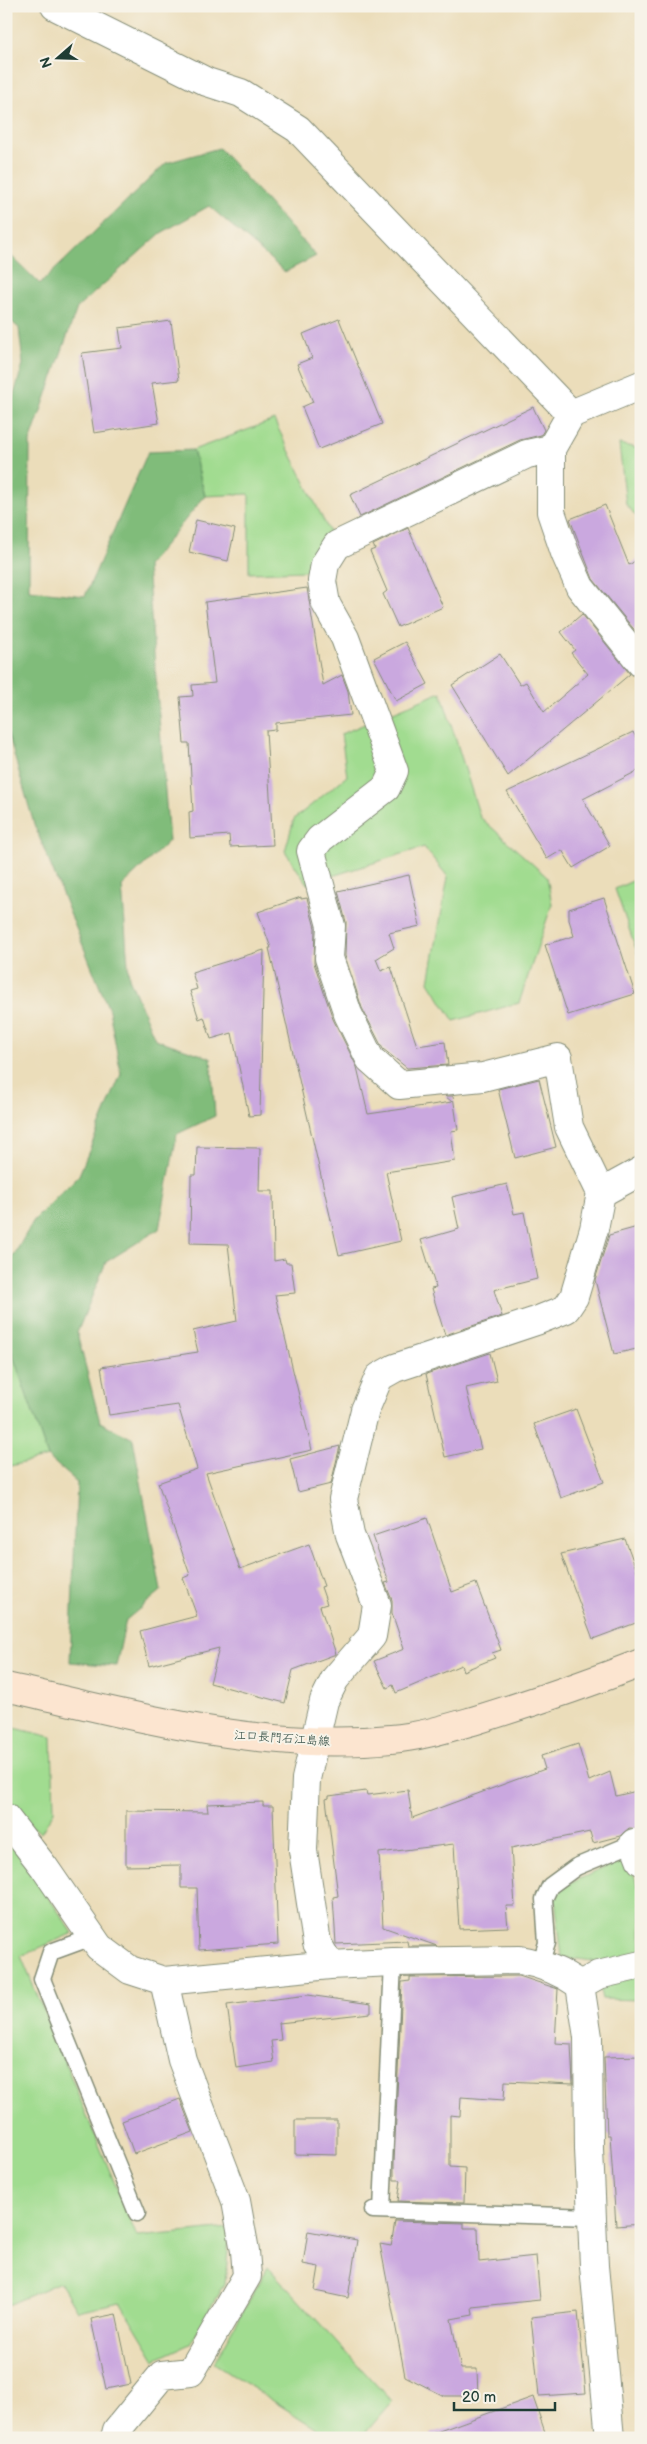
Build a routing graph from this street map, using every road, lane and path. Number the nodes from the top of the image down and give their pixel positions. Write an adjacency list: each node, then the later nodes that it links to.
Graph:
1 (55, 6): 3 (street)
2 (641, 385): 3 (street)
3 (571, 414): 4 (street)
4 (550, 449): 5 (street); 7 (street)
5 (641, 663)
6 (641, 1171): 7 (street)
7 (601, 1193): 10 (street)
8 (641, 1663): 10 (main road, 江口長門石江島線)
9 (6, 1687): 10 (main road, 江口長門石江島線)
10 (315, 1743): 16 (street)
11 (6, 1818): 13 (street)
12 (638, 1848): 15 (lane)
13 (92, 1937): 18 (street); 20 (lane)
14 (393, 1962): 15 (street); 16 (street); 21 (lane)
15 (540, 1964): 19 (street)
16 (330, 1965): 18 (street)
17 (641, 1965): 19 (street)
18 (164, 1980): 22 (street)
19 (580, 1985): 21 (street)
20 (137, 2213)
21 (592, 2217): 23 (street)
22 (115, 2438)
23 (610, 2438)

